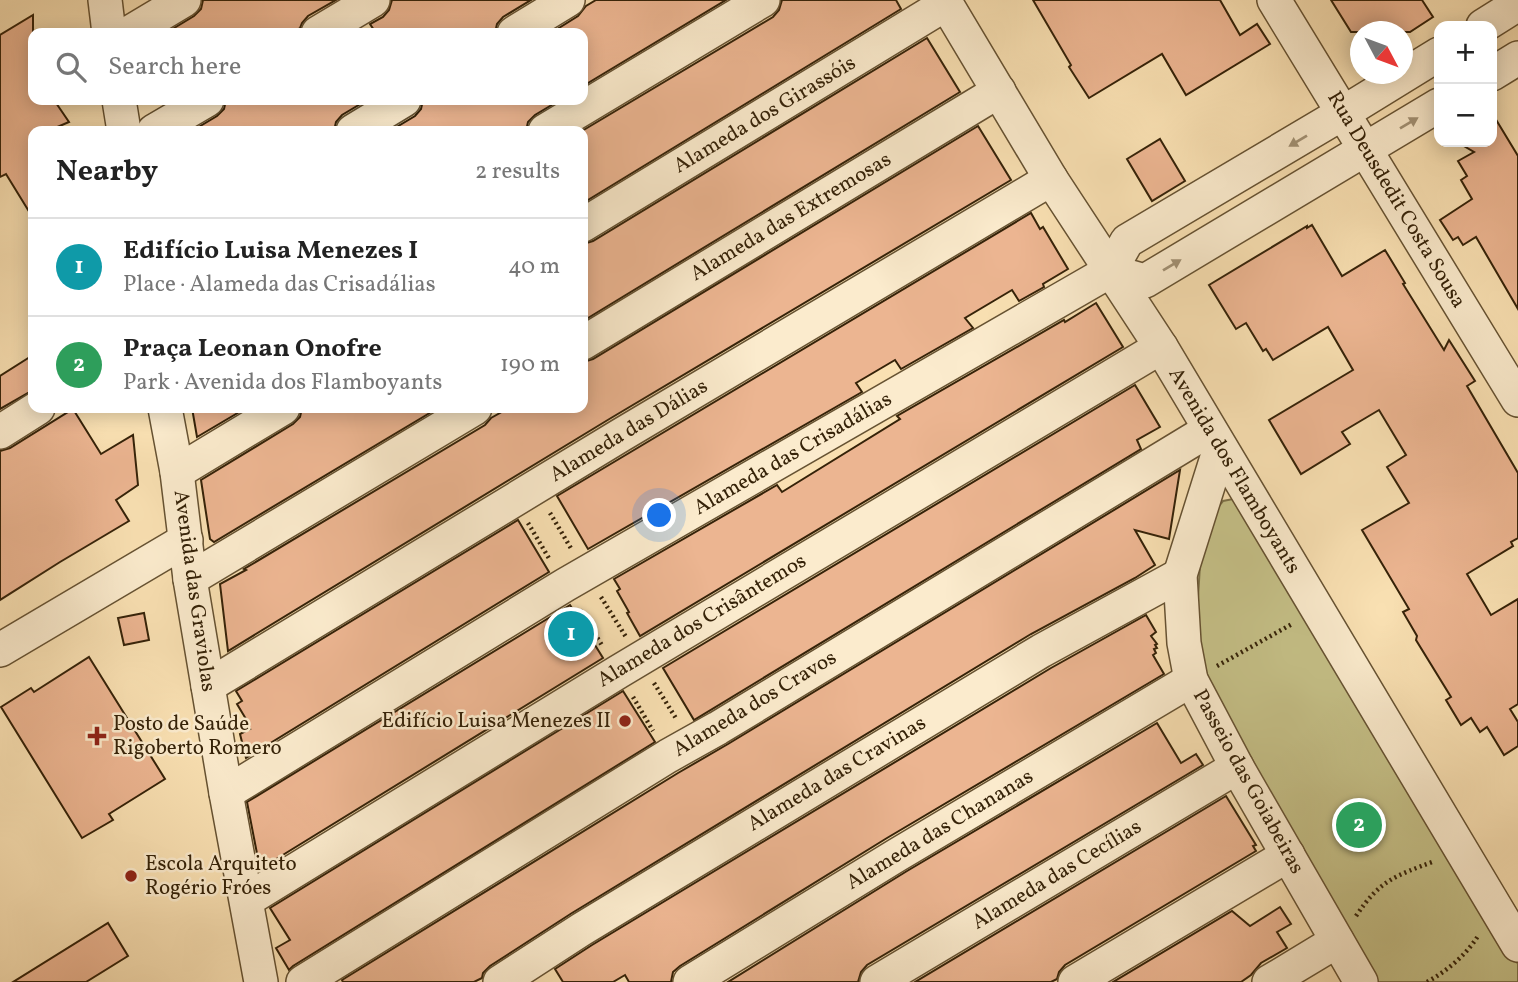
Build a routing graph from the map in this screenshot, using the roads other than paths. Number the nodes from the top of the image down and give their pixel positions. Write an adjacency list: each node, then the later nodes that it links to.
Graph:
1 (105, 0): 10 (street)
2 (184, 0): 11 (street)
3 (373, 0): 12 (street)
4 (568, 0): 13 (street)
5 (763, 0): 26 (street)
6 (1274, 0): 22 (street, Rua Deusdedit Costa Sousa)
7 (945, 2): 17 (street, Avenida dos Flamboyants); 29 (street, Alameda dos Girassóis)
8 (1518, 4): 9 (street)
9 (1491, 21)
10 (108, 28)
11 (137, 28)
12 (326, 28)
13 (522, 28)
14 (1434, 57): 22 (street)
15 (1518, 58): 16 (street)
16 (1497, 71)
17 (999, 91): 28 (street, Avenida dos Flamboyants); 31 (street, Alameda das Extremosas)
18 (120, 105): 23 (street)
19 (198, 105): 24 (street)
20 (396, 105): 25 (street)
21 (1434, 108): 27 (street, one-way to 21)
22 (1343, 113): 27 (street, Rua Deusdedit Costa Sousa); 30 (street, one-way to 30)
23 (123, 126)
24 (162, 126)
25 (361, 126)
26 (553, 126)
27 (1364, 150): 30 (street, one-way to 27); 33 (street, Rua Deusdedit Costa Sousa)
28 (1051, 179): 30 (street, Avenida dos Flamboyants); 46 (street, Alameda das Dálias)
29 (588, 222)
30 (1110, 271): 32 (street, Avenida dos Flamboyants); 48 (street, Alameda das Crisadálias)
31 (588, 340)
32 (1160, 347): 39 (street, Avenida dos Flamboyants); 50 (street, Alameda dos Crisântemos)
33 (1518, 400)
34 (30, 413): 38 (street)
35 (166, 413): 40 (street, Avenida das Graviolas)
36 (275, 413): 40 (street)
37 (467, 413): 43 (street)
38 (0, 432)
39 (1215, 439): 42 (street, Passeio das Goiabeiras); 51 (street, Avenida dos Flamboyants); 54 (street, Alameda dos Cravos)
40 (177, 472): 41 (street, Avenida das Graviolas)
41 (186, 540): 43 (street, Avenida das Graviolas); 44 (street)
42 (1180, 575): 45 (street, Passeio das Goiabeiras); 55 (street, Alameda das Cravinas)
43 (190, 579): 46 (street, Avenida das Graviolas)
44 (0, 650)
45 (1191, 680): 47 (street, Passeio das Goiabeiras); 56 (street, Alameda das Chananas)
46 (208, 686): 48 (street, Avenida das Graviolas)
47 (1237, 767): 49 (street, Passeio das Goiabeiras); 57 (street, Alameda das Cecílias)
48 (226, 793): 50 (street, Avenida das Graviolas)
49 (1288, 855): 52 (street, Passeio das Goiabeiras); 58 (street)
50 (247, 900): 53 (street, Avenida das Graviolas)
51 (1510, 924)
52 (1337, 941): 59 (street); 60 (street, Passeio das Goiabeiras)
53 (261, 982)
54 (303, 982)
55 (500, 982)
56 (690, 982)
57 (877, 982)
58 (1074, 982)
59 (1269, 982)
60 (1361, 982)

